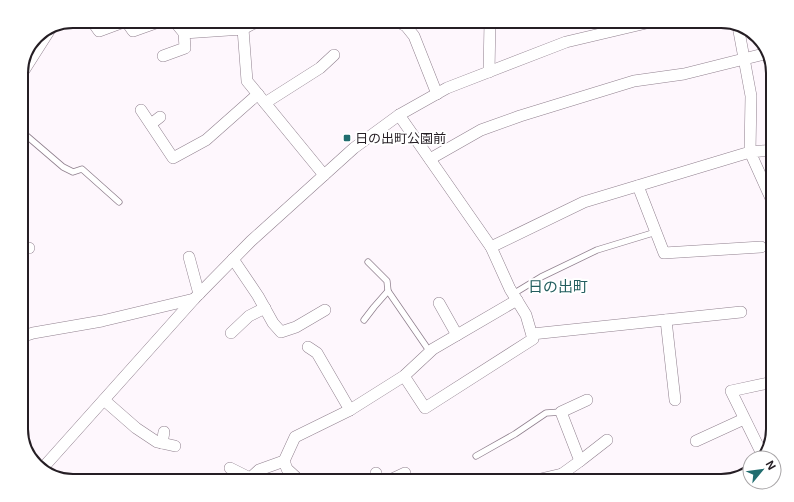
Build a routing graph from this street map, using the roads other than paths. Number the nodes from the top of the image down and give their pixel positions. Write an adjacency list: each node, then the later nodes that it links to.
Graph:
1 (97, 28): 2 (street)
2 (108, 28)
3 (131, 28): 4 (street)
4 (141, 28)
5 (180, 28): 11 (street)
6 (408, 28): 19 (street)
7 (490, 28): 18 (street)
8 (625, 28): 18 (street)
9 (243, 29): 11 (street); 20 (street)
10 (739, 31): 16 (street)
11 (184, 33): 15 (street)
12 (44, 39): 17 (street)
13 (334, 55): 20 (street)
14 (762, 55): 16 (street)
15 (163, 56)
16 (744, 60): 27 (street); 28 (street)
17 (30, 61)
18 (489, 72): 19 (street)
19 (437, 94): 22 (street)
20 (262, 98): 24 (street); 29 (street)
21 (141, 110): 24 (street)
22 (399, 115): 28 (street); 29 (street)
23 (160, 117): 24 (street)
24 (150, 124)
25 (28, 137): 32 (lane)
26 (766, 151): 27 (street)
27 (750, 152): 30 (street); 31 (street)
28 (430, 159): 34 (street)
29 (324, 175): 37 (street)
30 (638, 186): 33 (street); 34 (street)
31 (766, 187)
32 (119, 202)
33 (656, 232): 35 (street); 41 (lane)
34 (491, 247): 41 (street)
35 (761, 247)
36 (189, 257): 40 (street)
37 (233, 259): 40 (street); 43 (street)
38 (368, 262): 39 (lane)
39 (388, 291): 46 (lane); 53 (lane)
40 (196, 297): 51 (street); 56 (street)
41 (515, 297): 49 (street); 50 (street)
42 (439, 303): 49 (street)
43 (265, 308): 44 (street); 48 (street)
44 (325, 310)
45 (741, 312): 47 (street)
46 (364, 320)
47 (666, 320): 50 (street); 58 (street)
48 (231, 333)
49 (457, 334): 53 (street)
50 (532, 334): 54 (street)
51 (28, 335)
52 (308, 347): 59 (street)
53 (430, 352): 54 (street)
54 (404, 376): 59 (street)
55 (766, 384): 61 (street)
56 (104, 400): 64 (street); 69 (street)
57 (587, 400): 60 (street)
58 (676, 400)
59 (350, 410): 67 (street)
60 (561, 412): 66 (lane); 68 (street)
61 (744, 419): 63 (street); 65 (street)
62 (607, 440): 68 (street)
63 (696, 441)
64 (174, 446)
65 (760, 450)
66 (476, 456)
67 (284, 461): 72 (street); 73 (street)
68 (580, 461): 74 (street)
69 (45, 465)
70 (230, 468): 71 (street)
71 (240, 474)
72 (255, 474)
73 (292, 474)
74 (569, 474)

